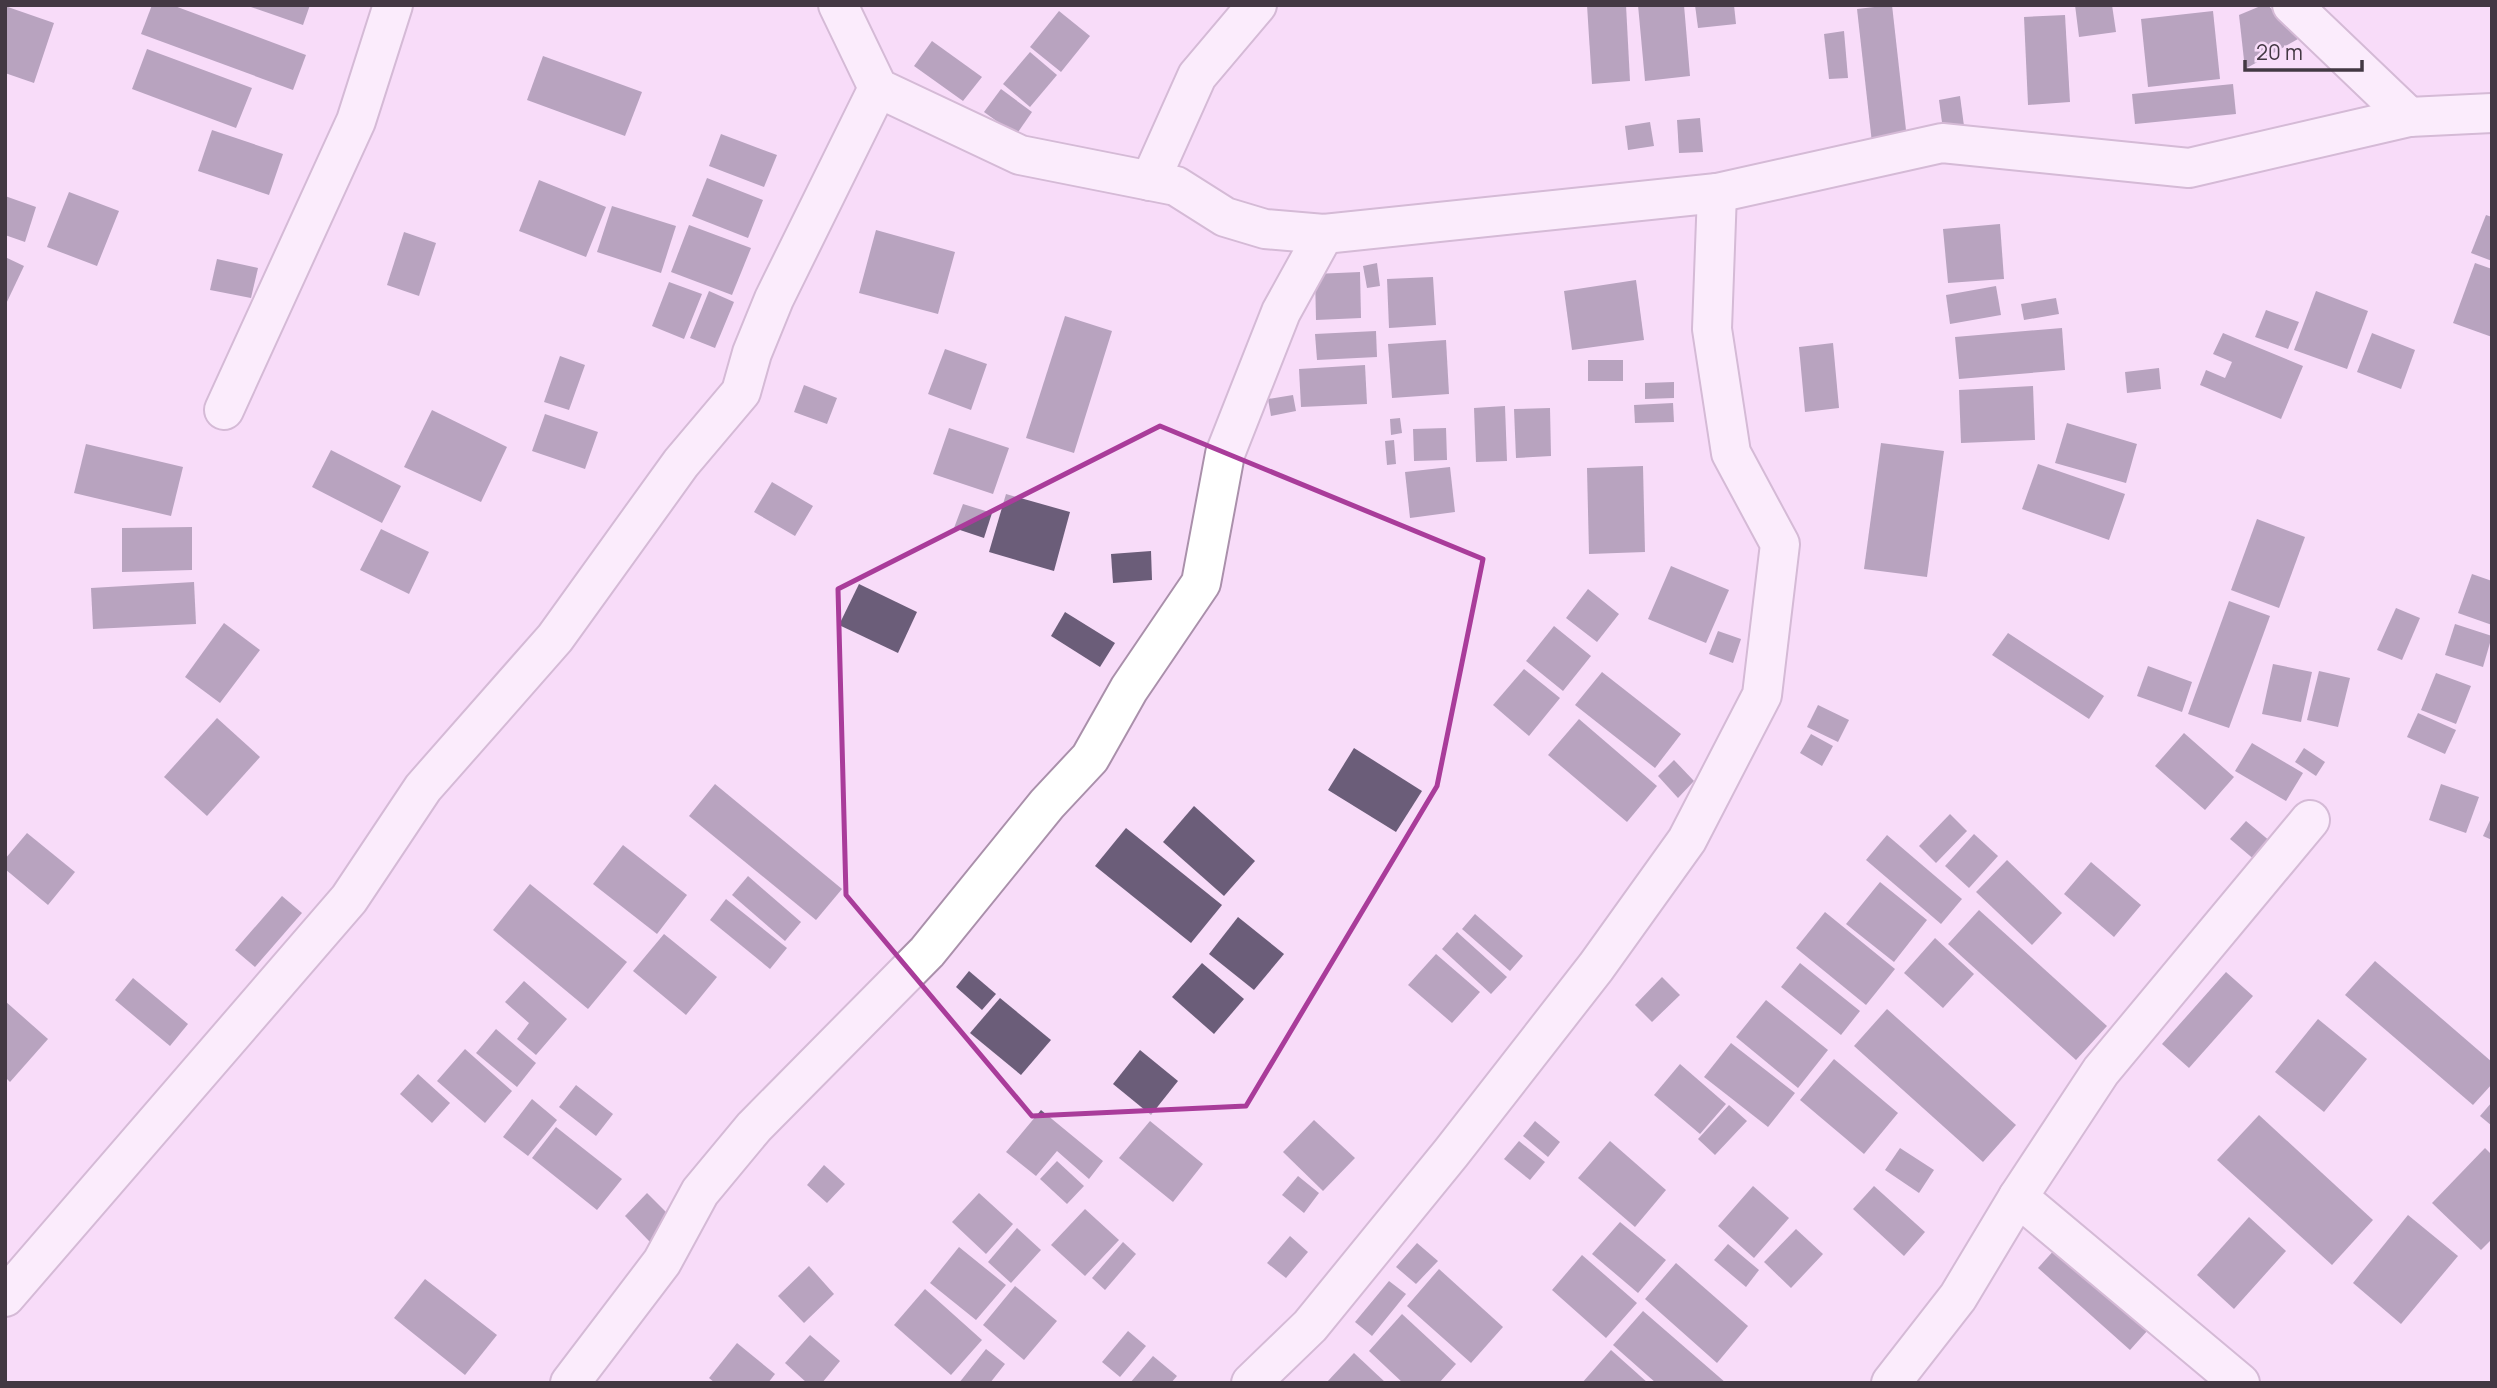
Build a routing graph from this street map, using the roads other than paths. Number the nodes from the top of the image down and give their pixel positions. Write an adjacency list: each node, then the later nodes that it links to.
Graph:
1 (393, 5): 11 (street)
2 (838, 5): 5 (street)
3 (1257, 5): 8 (street)
4 (2292, 5): 7 (street)
5 (878, 88): 8 (street); 14 (street)
6 (2492, 113): 7 (street)
7 (2409, 117): 9 (street)
8 (1150, 181): 10 (street)
9 (1717, 193): 10 (street); 16 (street)
10 (1324, 234): 15 (street)
11 (224, 410)
12 (2310, 820): 13 (street)
13 (2018, 1197): 17 (street); 18 (street)
14 (5, 1297)
15 (570, 1383)
16 (1251, 1383)
17 (1892, 1383)
18 (2240, 1383)

